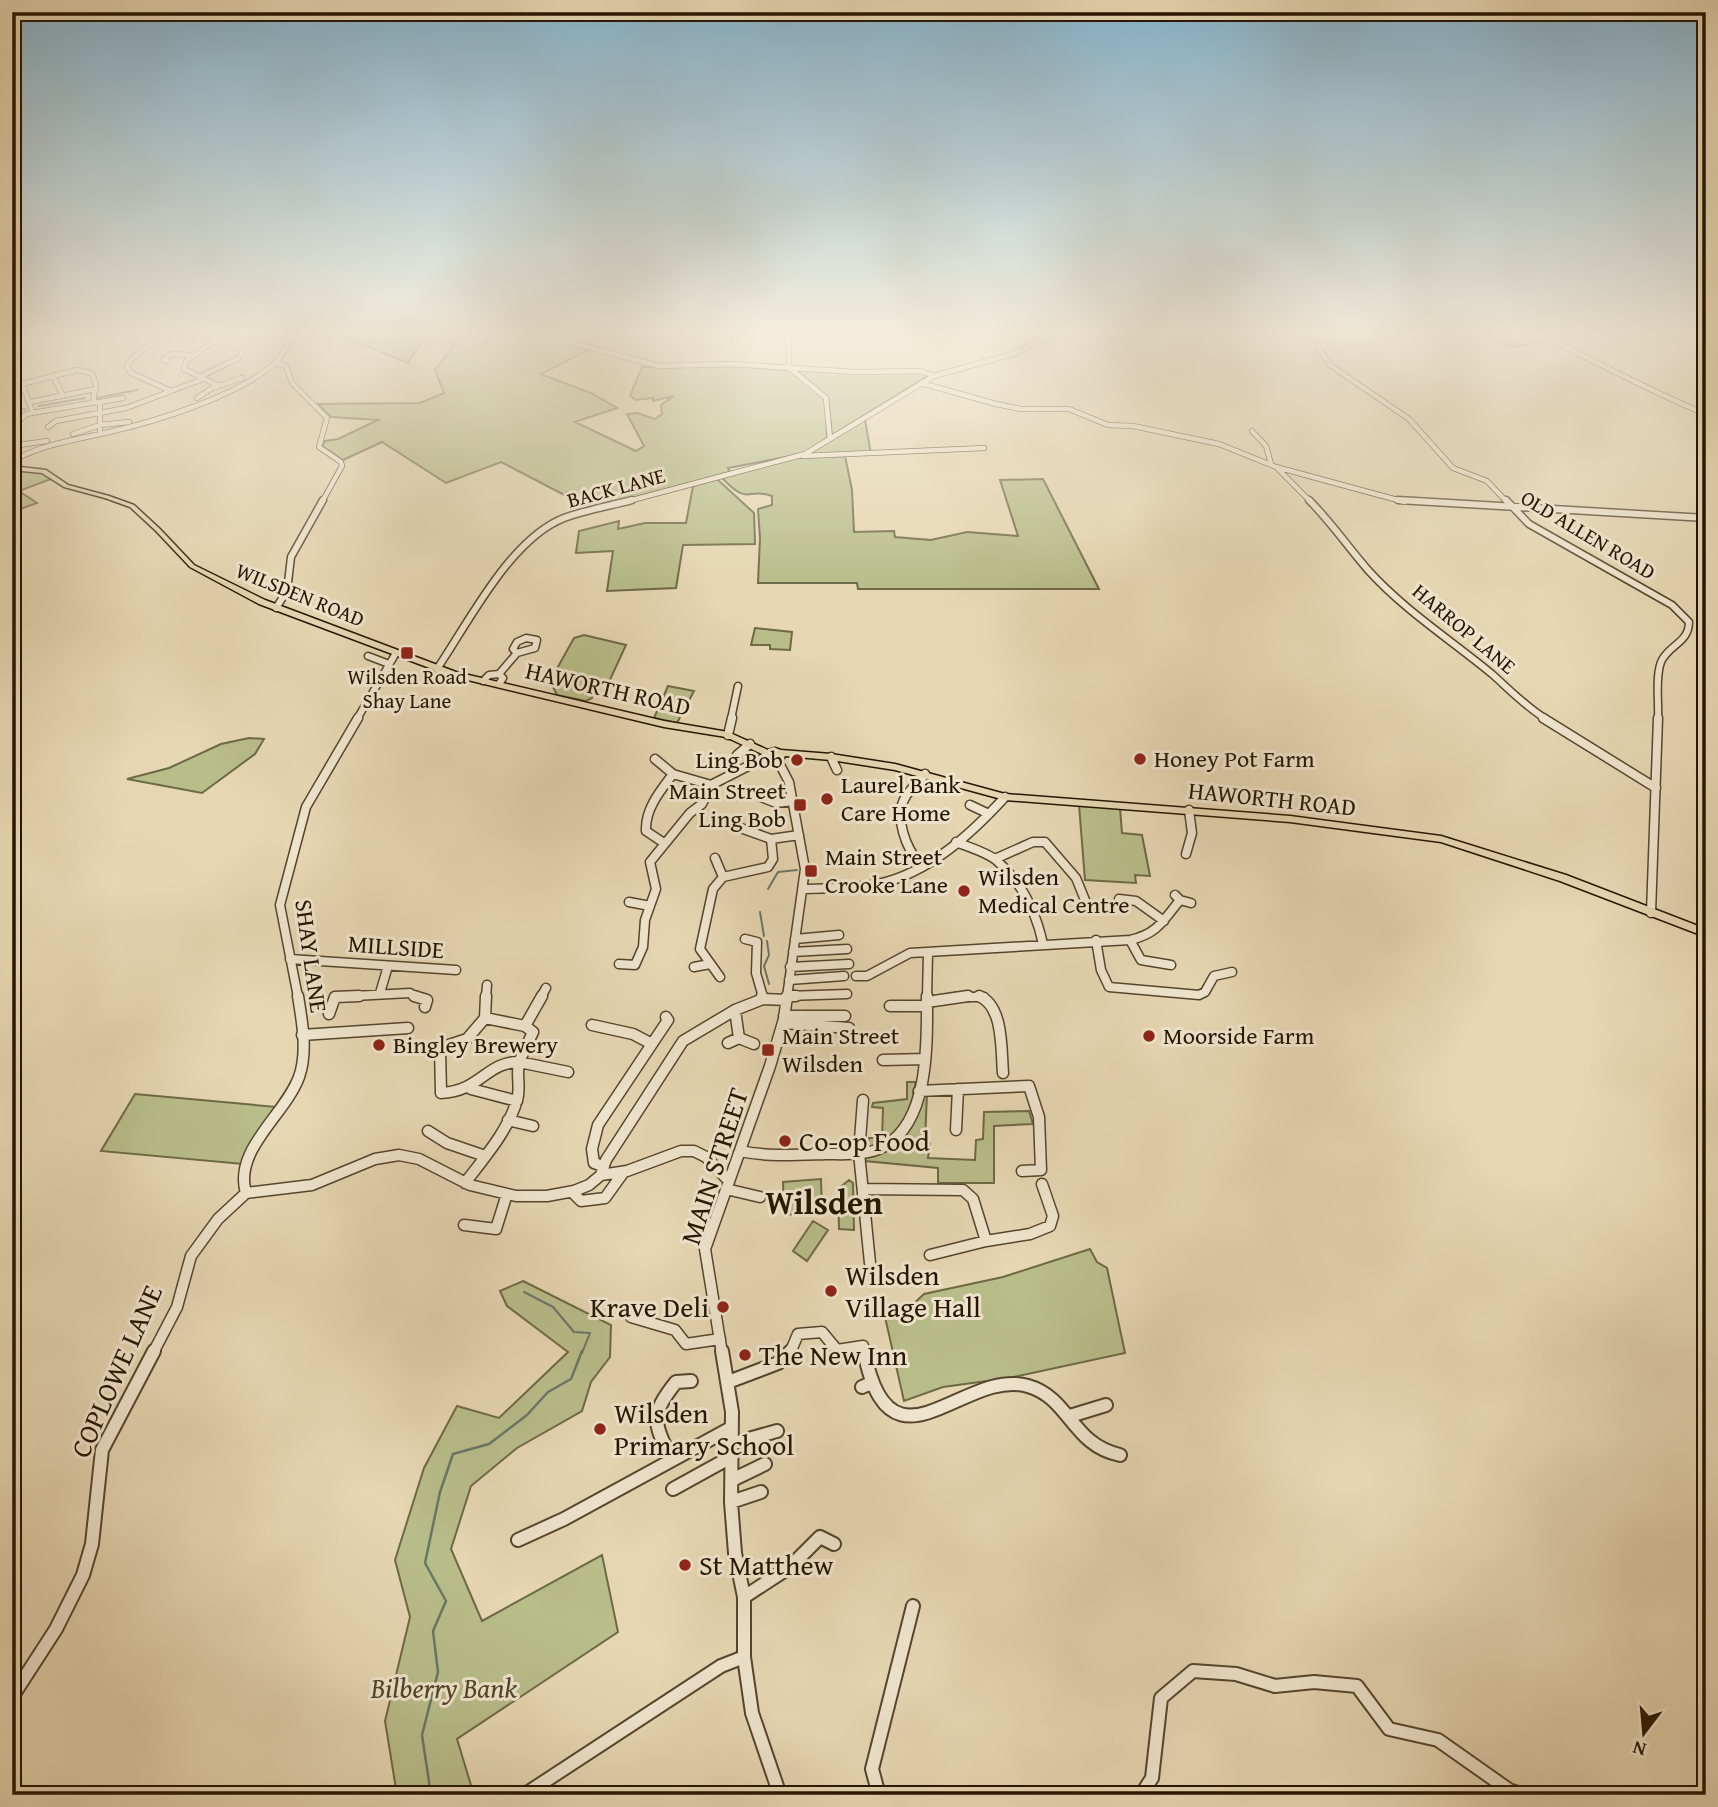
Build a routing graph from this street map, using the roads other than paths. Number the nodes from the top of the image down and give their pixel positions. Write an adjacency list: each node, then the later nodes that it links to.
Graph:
1 (25, 415): 12 (street)
2 (87, 415): 15 (street)
3 (100, 415): 13 (street)
4 (151, 415): 13 (street)
5 (163, 415): 17 (street)
6 (324, 415): 29 (street)
7 (828, 415): 18 (street)
8 (868, 415): 18 (street, BACK LANE)
9 (1084, 415): 25 (street, OLD ALLEN ROAD)
10 (1403, 415): 27 (street)
11 (13, 417): 12 (street)
12 (20, 417): 14 (street)
13 (100, 425): 17 (street); 19 (street)
14 (13, 426)
15 (46, 426)
16 (1252, 431): 25 (street)
17 (100, 434): 22 (street)
18 (830, 439): 23 (street, BACK LANE)
19 (12, 446)
20 (984, 448): 23 (street)
21 (44, 449): 22 (street)
22 (22, 455): 24 (street)
23 (796, 456): 34 (street, BACK LANE)
24 (12, 461)
25 (1273, 466): 27 (street, OLD ALLEN ROAD); 49 (street, HARROP LANE)
26 (12, 468): 29 (main road, WILSDEN ROAD)
27 (1510, 506): 28 (street); 49 (street, OLD ALLEN ROAD)
28 (1706, 519)
29 (276, 608): 30 (main road, WILSDEN ROAD)
30 (396, 653): 33 (street, SHAY LANE); 34 (main road, WILSDEN ROAD)
31 (517, 653): 35 (street)
32 (369, 656): 33 (street)
33 (389, 664): 84 (street, SHAY LANE)
34 (438, 670): 35 (main road, HAWORTH ROAD)
35 (499, 679): 37 (main road, HAWORTH ROAD)
36 (738, 686): 37 (street)
37 (728, 735): 38 (main road, HAWORTH ROAD)
38 (750, 744): 39 (main road, HAWORTH ROAD); 40 (street)
39 (765, 753): 41 (main road, HAWORTH ROAD); 44 (main road)
40 (737, 755)
41 (779, 757): 42 (main road, HAWORTH ROAD); 52 (street, MAIN STREET)
42 (831, 757): 45 (street); 47 (main road, HAWORTH ROAD)
43 (655, 759): 46 (street)
44 (756, 761): 48 (street)
45 (836, 770)
46 (673, 774): 48 (street); 60 (street)
47 (925, 774): 51 (main road, HAWORTH ROAD); 64 (street)
48 (710, 785): 60 (street)
49 (1656, 788): 72 (street, OLD ALLEN ROAD)
50 (761, 797): 52 (street)
51 (1005, 797): 54 (main road, HAWORTH ROAD); 55 (street)
52 (793, 801): 57 (street, MAIN STREET)
53 (970, 805): 55 (street)
54 (1189, 810): 61 (street); 72 (main road, HAWORTH ROAD)
55 (989, 814): 59 (street)
56 (735, 826): 58 (street)
57 (799, 835): 58 (street); 66 (street, MAIN STREET)
58 (771, 839): 65 (street)
59 (956, 842): 63 (street); 64 (street)
60 (664, 843): 71 (street)
61 (1186, 854)
62 (715, 858): 65 (street)
63 (995, 859): 70 (street); 80 (street)
64 (921, 865): 66 (street)
65 (723, 877): 87 (street)
66 (803, 889): 77 (street, MAIN STREET)
67 (1116, 899): 73 (street)
68 (629, 902): 71 (street)
69 (1191, 903): 73 (street)
70 (1087, 905)
71 (650, 906): 86 (street)
72 (1651, 913): 74 (main road, HAWORTH ROAD)
73 (1164, 921): 79 (street)
74 (1706, 933)
75 (839, 935): 77 (street)
76 (745, 939): 105 (street)
77 (795, 939): 82 (street, MAIN STREET)
78 (1096, 940): 79 (street); 80 (street); 94 (street)
79 (1130, 940): 85 (street)
80 (1043, 944): 83 (street)
81 (847, 949): 82 (street)
82 (793, 952): 92 (street, MAIN STREET)
83 (928, 953): 97 (street); 106 (street)
84 (290, 959): 90 (street, MILLSIDE); 120 (street, SHAY LANE)
85 (1153, 963): 89 (street); 95 (street)
86 (619, 964)
87 (710, 964): 91 (street); 98 (street)
88 (849, 964): 92 (street)
89 (1171, 965)
90 (388, 966): 93 (street, MILLSIDE); 102 (street)
91 (694, 967)
92 (790, 967): 99 (street, MAIN STREET)
93 (456, 970)
94 (1232, 972)
95 (1154, 974)
96 (844, 976): 99 (street)
97 (856, 976)
98 (720, 977)
99 (789, 980): 104 (street, MAIN STREET)
100 (487, 985): 113 (street)
101 (546, 988): 117 (street)
102 (380, 993): 108 (street); 110 (street)
103 (847, 994): 104 (street)
104 (787, 998): 105 (street); 114 (street, MAIN STREET)
105 (763, 999): 109 (street)
106 (927, 1004): 107 (street); 125 (street); 129 (street)
107 (890, 1006)
108 (425, 1007)
109 (735, 1010): 121 (street); 142 (street)
110 (328, 1014)
111 (845, 1016): 115 (street)
112 (666, 1017): 123 (street)
113 (485, 1018): 117 (street); 130 (street)
114 (784, 1020): 115 (street); 139 (street, MAIN STREET)
115 (822, 1021): 119 (street)
116 (593, 1025): 123 (street)
117 (525, 1026): 127 (street)
118 (408, 1028): 120 (street)
119 (849, 1028)
120 (302, 1035): 150 (street, SHAY LANE)
121 (738, 1038): 122 (street); 124 (street)
122 (728, 1043)
123 (652, 1044): 142 (street)
124 (754, 1044)
125 (925, 1059): 126 (street); 132 (street)
126 (883, 1060)
127 (519, 1062): 128 (street); 130 (street); 134 (street)
128 (568, 1072)
129 (1003, 1073)
130 (471, 1088): 134 (street)
131 (958, 1089): 132 (street); 137 (street); 143 (street)
132 (919, 1091): 140 (street)
133 (863, 1100): 140 (street)
134 (517, 1101): 135 (street)
135 (508, 1120): 136 (street); 141 (street)
136 (533, 1126)
137 (956, 1130)
138 (434, 1131): 141 (street)
139 (740, 1150): 140 (street); 147 (street, MAIN STREET)
140 (859, 1153): 148 (street)
141 (485, 1156): 145 (street)
142 (602, 1171): 144 (street); 149 (street)
143 (1023, 1171)
144 (623, 1173): 147 (street); 149 (street)
145 (465, 1183): 150 (street); 151 (street)
146 (1042, 1184): 154 (street)
147 (728, 1185): 152 (street); 158 (street, MAIN STREET)
148 (863, 1189): 154 (street); 156 (street)
149 (572, 1192): 151 (street)
150 (246, 1193): 178 (street, COPLOWE LANE)
151 (506, 1197): 153 (street)
152 (760, 1197)
153 (464, 1225)
154 (986, 1241): 155 (street)
155 (930, 1255)
156 (870, 1263)
157 (631, 1317): 158 (street)
158 (720, 1339): 160 (street, MAIN STREET)
159 (691, 1381): 167 (street)
160 (728, 1382): 162 (street); 163 (street, MAIN STREET)
161 (1106, 1405): 162 (street)
162 (1070, 1416): 166 (street)
163 (731, 1428): 165 (street, MAIN STREET); 167 (street)
164 (777, 1431): 165 (street)
165 (731, 1450): 169 (street, MAIN STREET); 170 (street)
166 (1121, 1455)
167 (671, 1458): 173 (street)
168 (765, 1464): 169 (street)
169 (732, 1480): 172 (street, MAIN STREET)
170 (673, 1489)
171 (761, 1492): 172 (street)
172 (731, 1502): 175 (street, MAIN STREET)
173 (518, 1540)
174 (834, 1544): 175 (street)
175 (744, 1597): 177 (street, MAIN STREET)
176 (913, 1606): 181 (street)
177 (744, 1657): 179 (street); 180 (street, MAIN STREET)
178 (12, 1697)
179 (524, 1795)
180 (780, 1795)
181 (878, 1795)
182 (1141, 1795): 183 (street)
183 (1524, 1795)

